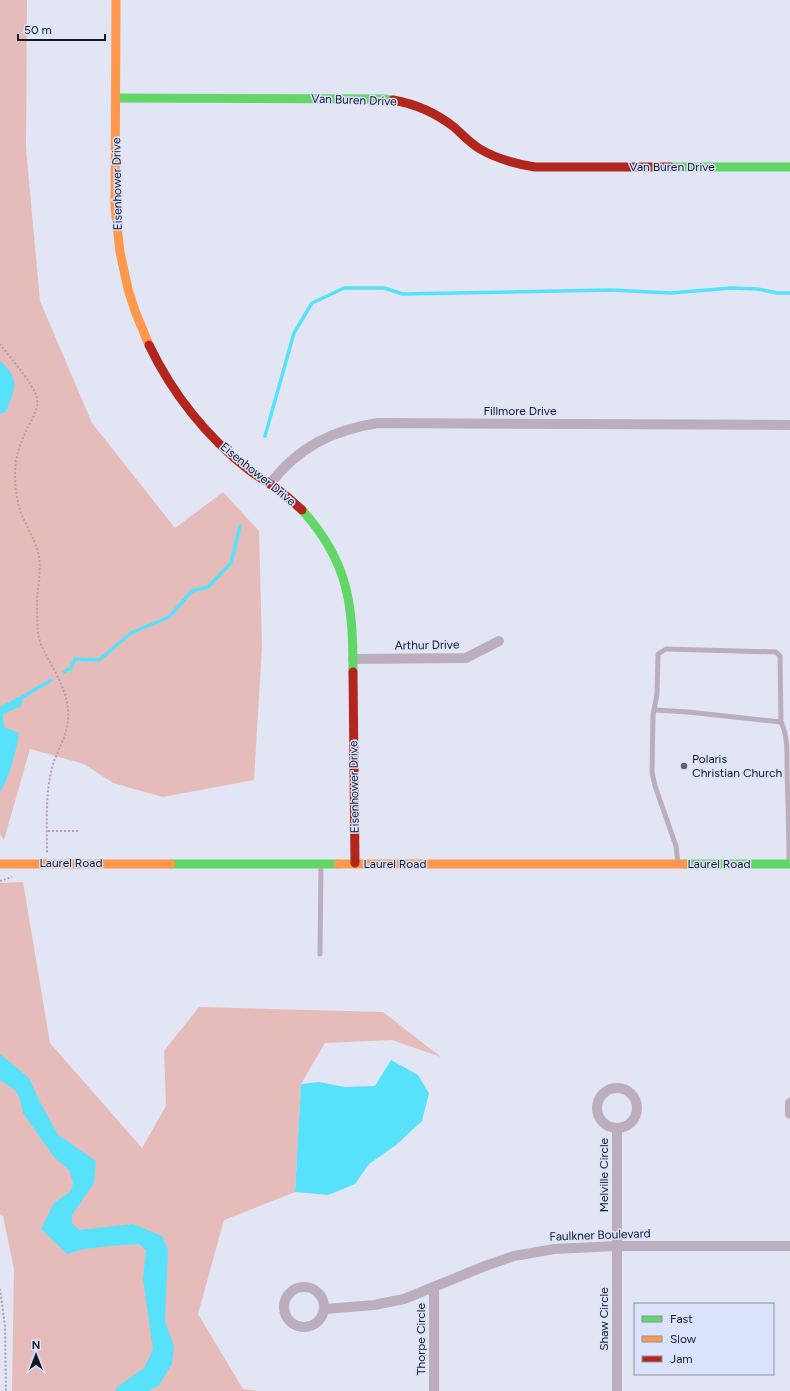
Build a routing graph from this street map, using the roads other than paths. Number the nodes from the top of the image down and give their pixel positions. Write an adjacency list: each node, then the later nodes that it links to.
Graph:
1 (116, 0): 2 (street, Eisenhower Drive)
2 (116, 98): 3 (street, Van Buren Drive); 5 (street, Eisenhower Drive)
3 (790, 167)
4 (790, 425): 5 (street, Fillmore Drive)
5 (270, 484): 7 (street, Eisenhower Drive)
6 (499, 642): 7 (street, Arthur Drive)
7 (353, 659): 11 (street, Eisenhower Drive)
8 (655, 710): 9 (lane); 9 (lane); 13 (lane)
9 (781, 722): 14 (lane)
10 (321, 863): 11 (street, Laurel Road); 12 (street, Laurel Road); 15 (lane)
11 (355, 863): 13 (street, Laurel Road)
12 (0, 864)
13 (678, 864): 14 (street, Laurel Road)
14 (789, 864)
15 (320, 954)
16 (790, 1103): 17 (street)
17 (790, 1114)
18 (617, 1128): 19 (street, Melville Circle)
19 (617, 1246): 20 (street, Faulkner Boulevard); 21 (street, Faulkner Boulevard); 24 (street, Shaw Circle)
20 (790, 1246)
21 (434, 1287): 22 (street, Faulkner Boulevard); 23 (street, Thorpe Circle)
22 (325, 1310): 22 (street)
23 (434, 1391)
24 (617, 1391)

